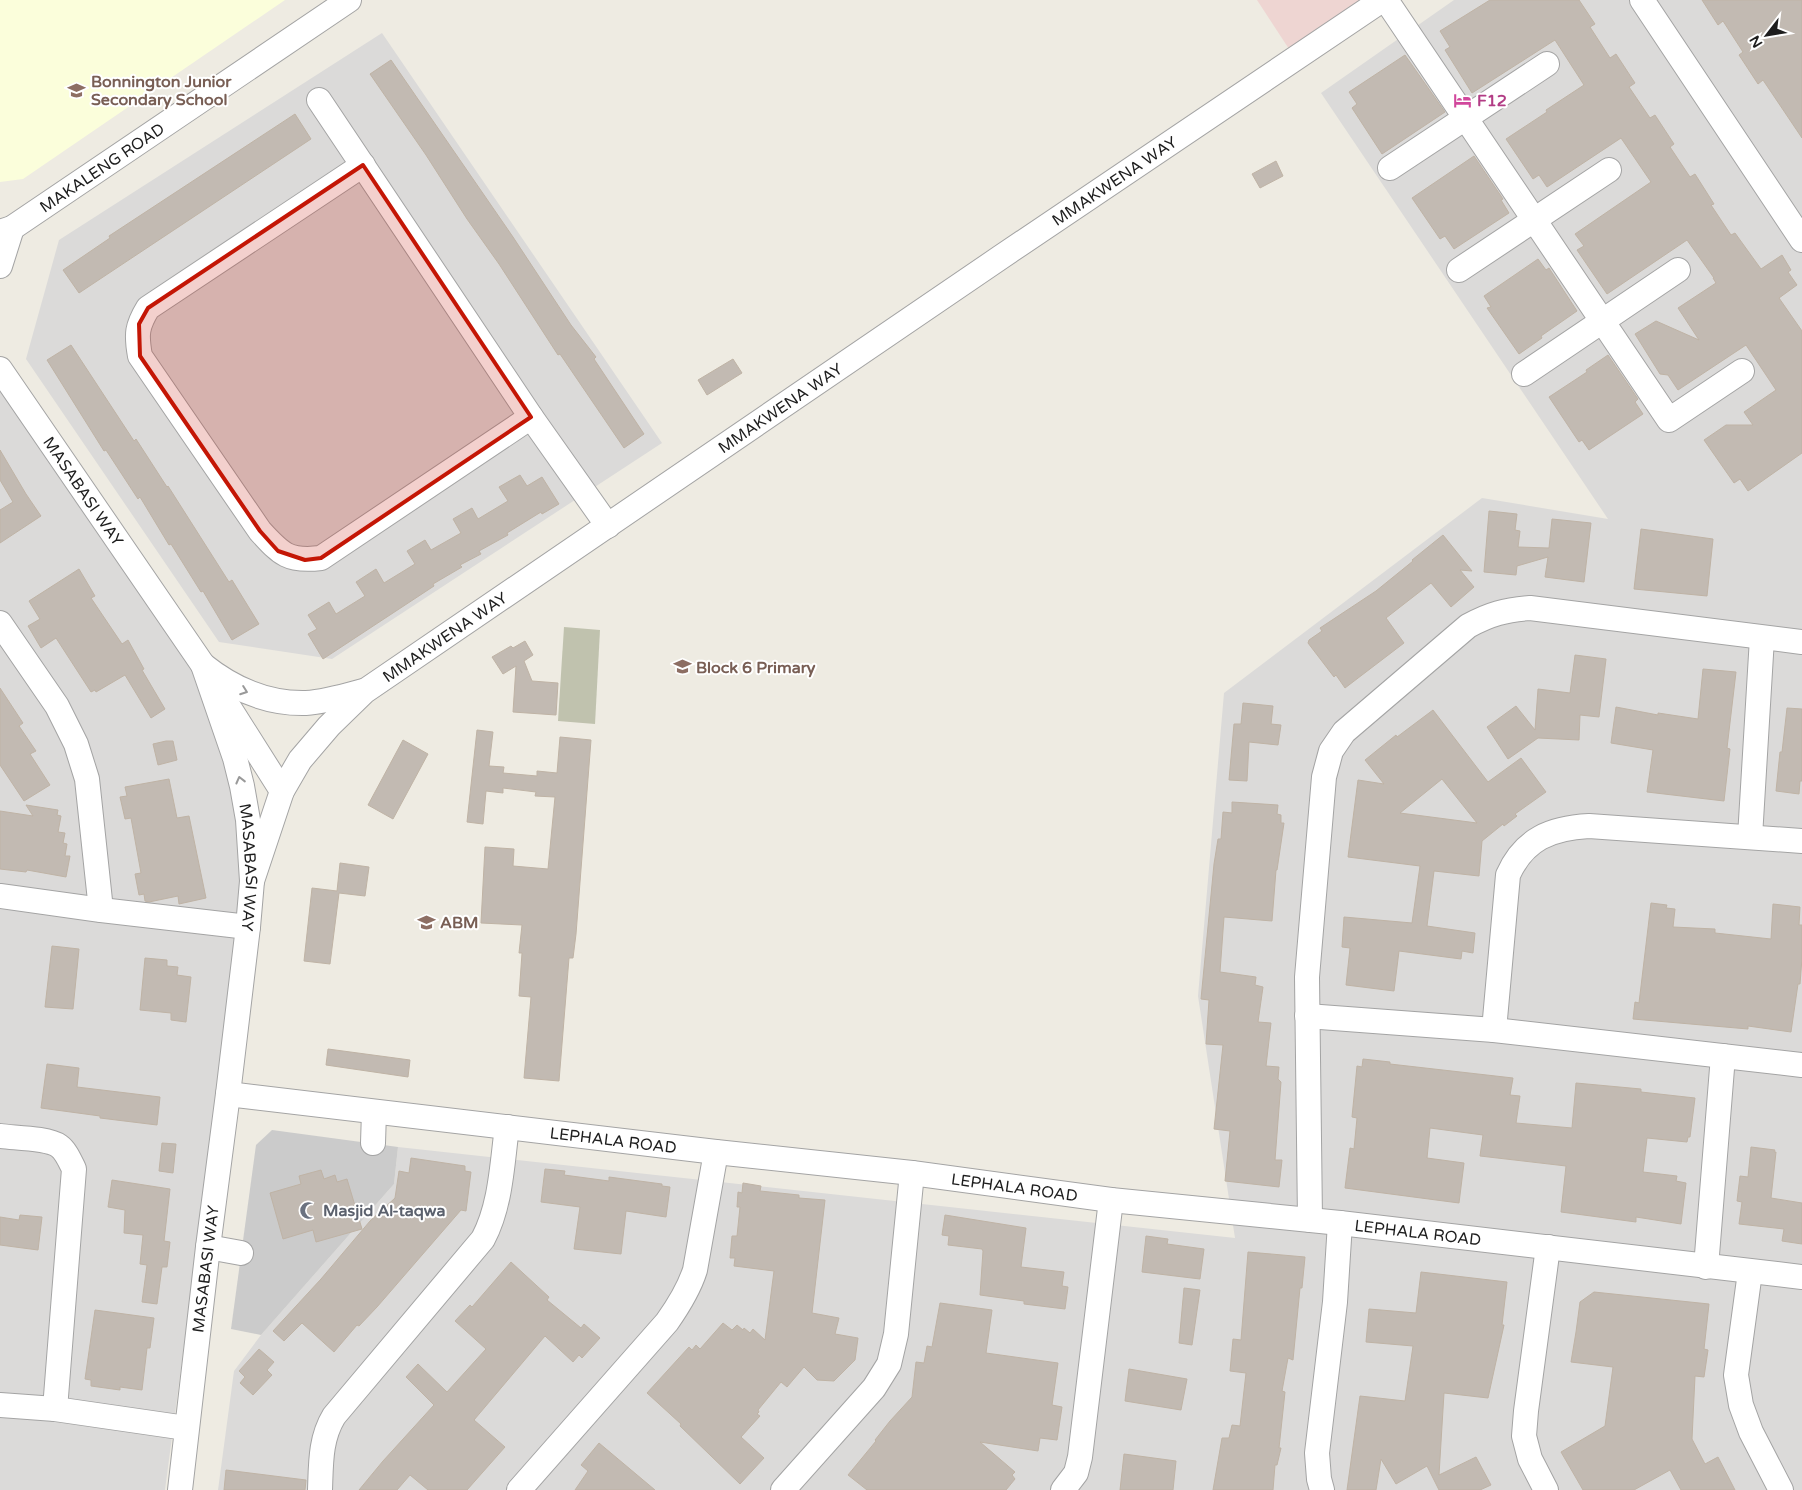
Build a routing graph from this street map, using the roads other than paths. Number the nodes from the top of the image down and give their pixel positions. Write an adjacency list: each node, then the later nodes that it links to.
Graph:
1 (349, 0): 11 (street, MAKALENG ROAD)
2 (1384, 0): 6 (street); 21 (street, MMAKWENA WAY)
3 (1642, 0): 12 (street)
4 (1547, 64): 6 (street)
5 (319, 100): 7 (street)
6 (1466, 118): 8 (street); 10 (street)
7 (363, 165): 20 (street); 20 (street)
8 (1390, 168)
9 (1609, 170): 10 (street)
10 (1534, 221): 14 (street); 16 (street)
11 (6, 230): 13 (street, MAKALENG ROAD)
12 (1801, 237)
13 (0, 266)
14 (1460, 270)
15 (1678, 270): 16 (street)
16 (1602, 321): 18 (street); 19 (street)
17 (0, 369): 25 (street, MASABASI WAY)
18 (1742, 371)
19 (1524, 374)
20 (531, 417): 21 (street)
21 (608, 526): 26 (street, MMAKWENA WAY)
22 (0, 623): 32 (street)
23 (1762, 638): 24 (street); 28 (street); 34 (street)
24 (1802, 642)
25 (203, 665): 26 (street, one-way to 26); 27 (street); 30 (street, MASABASI WAY, one-way to 25)
26 (365, 691): 27 (street, MMAKWENA WAY)
27 (282, 791): 30 (street, MMAKWENA WAY)
28 (1750, 837): 29 (street); 35 (street)
29 (1802, 841)
30 (252, 881): 33 (street, MASABASI WAY)
31 (0, 896): 32 (street)
32 (101, 910): 33 (street)
33 (248, 927): 38 (street, MASABASI WAY)
34 (1307, 1016): 35 (street); 46 (street)
35 (1494, 1030): 36 (street)
36 (1723, 1056): 37 (street); 51 (street)
37 (1802, 1065)
38 (228, 1094): 39 (street, LEPHALA ROAD); 48 (street, MASABASI WAY)
39 (374, 1112): 40 (street, LEPHALA ROAD); 42 (street)
40 (507, 1127): 43 (street, LEPHALA ROAD); 59 (street)
41 (0, 1136): 55 (street)
42 (373, 1144)
43 (716, 1152): 44 (street, LEPHALA ROAD); 57 (street)
44 (912, 1173): 45 (street, LEPHALA ROAD); 60 (street)
45 (1110, 1200): 46 (street, LEPHALA ROAD); 61 (street)
46 (1310, 1220): 47 (street, LEPHALA ROAD)
47 (1340, 1223): 49 (street, LEPHALA ROAD); 62 (street)
48 (208, 1247): 50 (street); 56 (street, MASABASI WAY)
49 (1548, 1247): 51 (street, LEPHALA ROAD); 63 (street)
50 (241, 1253)
51 (1706, 1266): 52 (street, LEPHALA ROAD)
52 (1750, 1272): 53 (street, LEPHALA ROAD); 64 (street)
53 (1802, 1277)
54 (0, 1405): 55 (street)
55 (55, 1409): 56 (street)
56 (186, 1428): 58 (street, MASABASI WAY)
57 (525, 1486)
58 (180, 1490)
59 (320, 1490)
60 (783, 1490)
61 (1063, 1490)
62 (1322, 1490)
63 (1546, 1490)
64 (1781, 1490)

